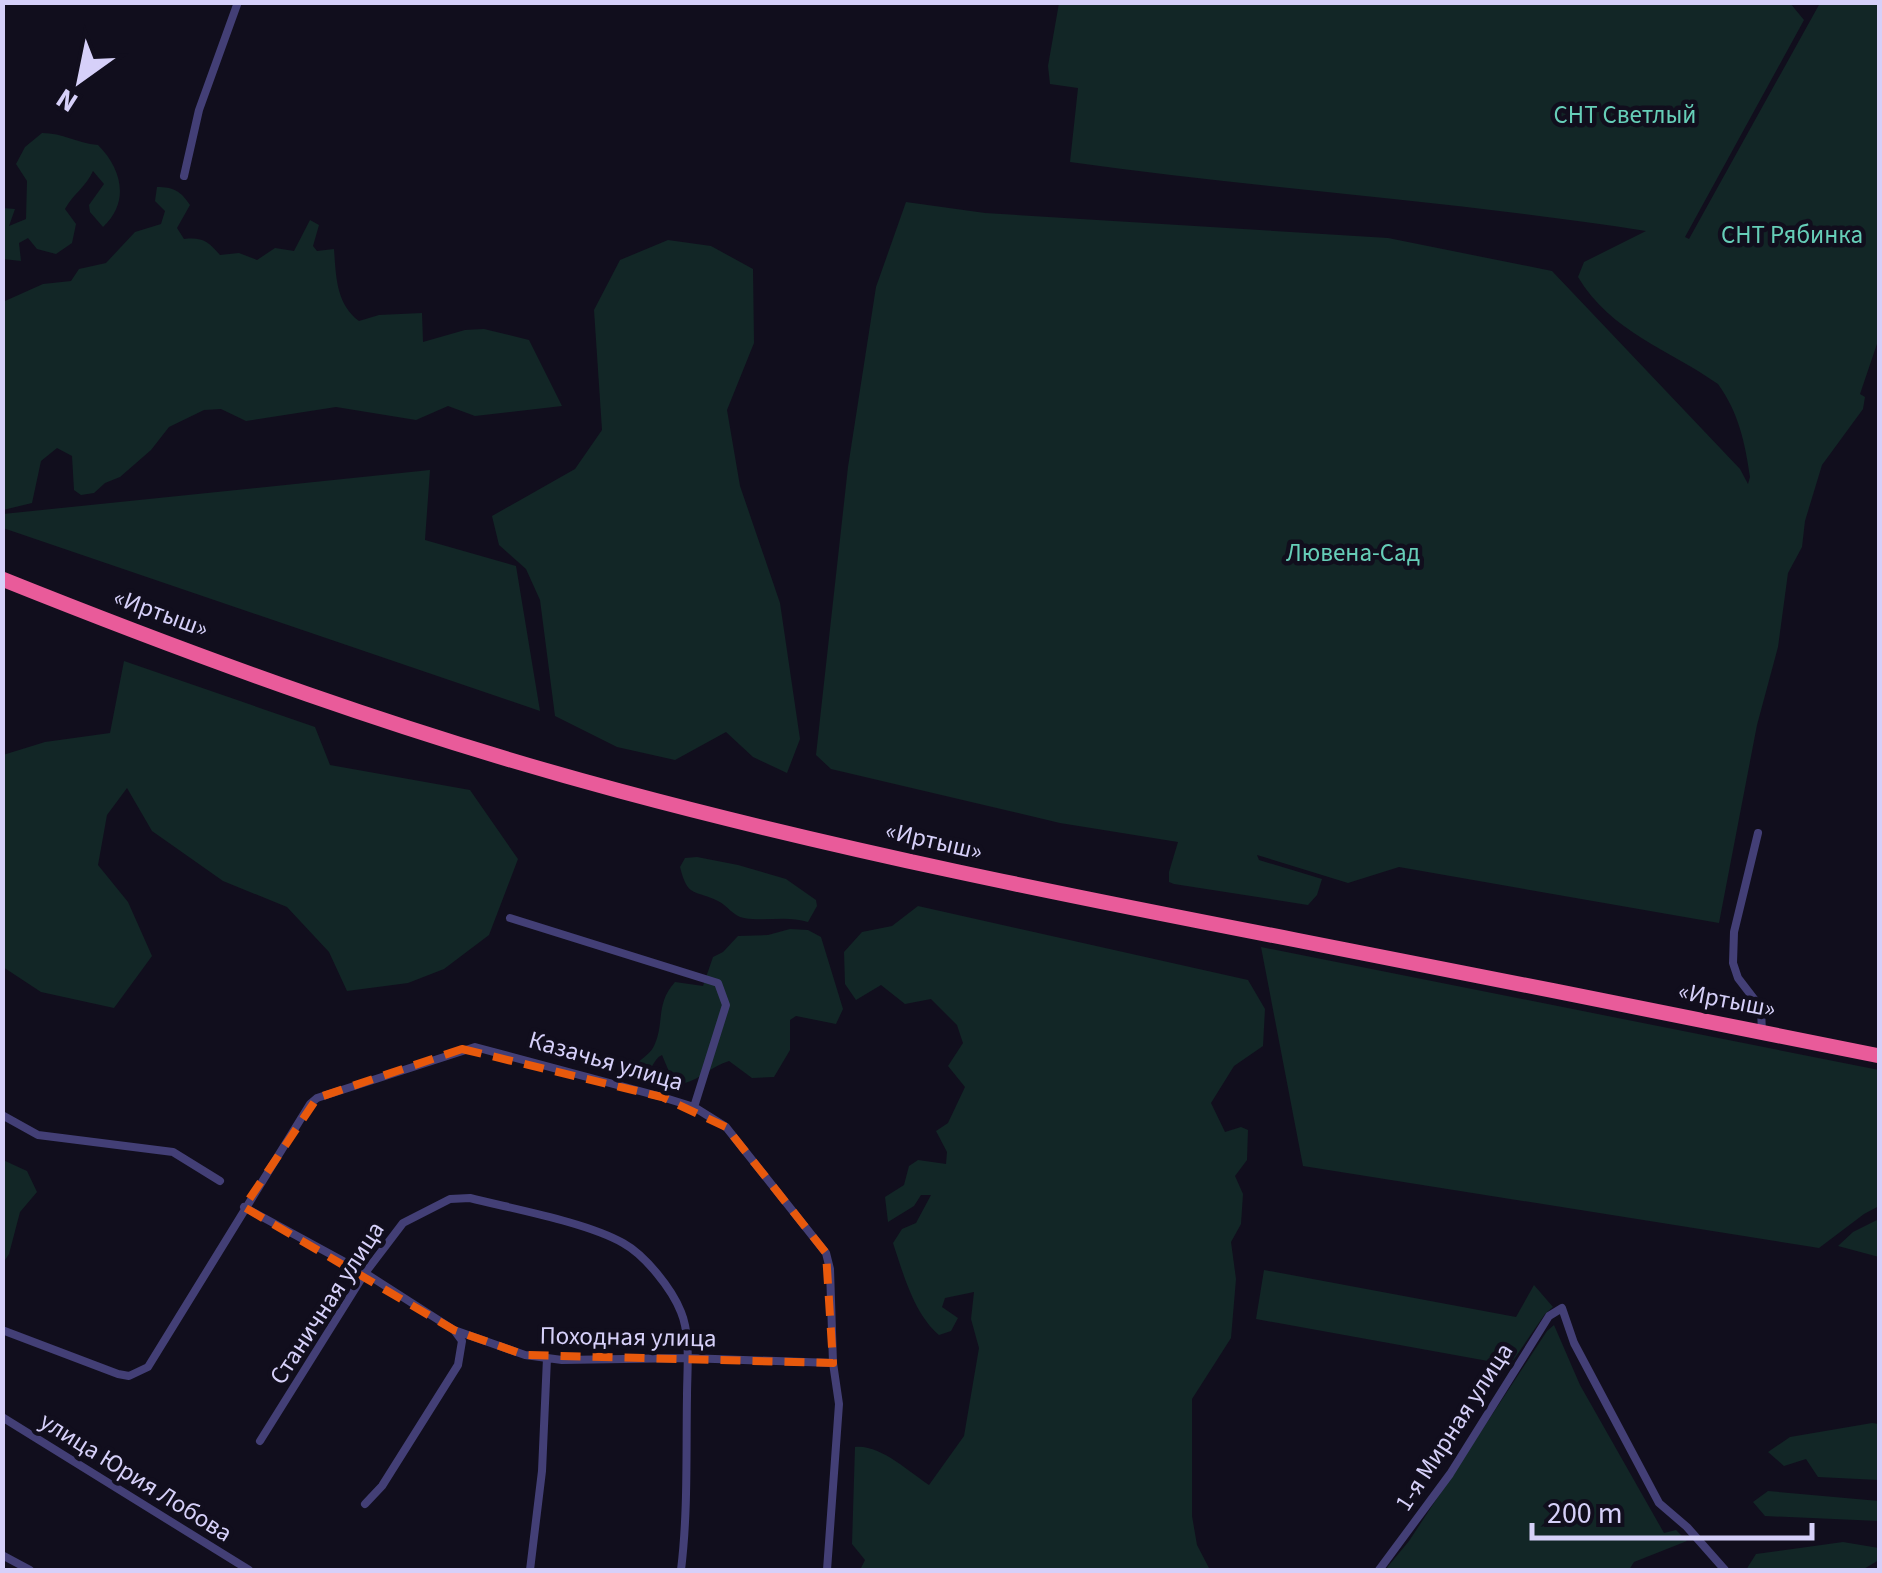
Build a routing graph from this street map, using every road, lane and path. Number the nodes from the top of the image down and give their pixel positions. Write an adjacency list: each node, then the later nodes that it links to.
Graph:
1 (238, 2): 2 (street)
2 (184, 176)
3 (2, 579): 6 (highway, «Иртыш»)
4 (1758, 832): 6 (street)
5 (510, 918): 8 (street)
6 (1762, 1033): 7 (highway, «Иртыш»)
7 (1880, 1056)
8 (694, 1107): 11 (street, Казачья улица); 17 (street, Казачья улица)
9 (2, 1115): 10 (street)
10 (220, 1181)
11 (244, 1207): 12 (street, Походная улица); 13 (street, Казачья улица)
12 (365, 1274): 14 (street, Походная улица); 16 (street, Станичная улица); 19 (street, Станичная улица)
13 (2, 1330)
14 (454, 1330): 15 (street, Походная улица); 20 (street)
15 (546, 1358): 16 (street, Походная улица); 24 (street)
16 (687, 1358): 17 (street, Походная улица); 25 (street, Станичная улица)
17 (832, 1363): 26 (street, Казачья улица)
18 (2, 1417): 23 (street, улица Юрия Лобова)
19 (260, 1442)
20 (364, 1504)
21 (2, 1554): 22 (street)
22 (30, 1570)
23 (249, 1570)
24 (530, 1570)
25 (681, 1570)
26 (827, 1570)
27 (1379, 1570): 28 (street, 1-я Мирная улица)
28 (1724, 1570)

